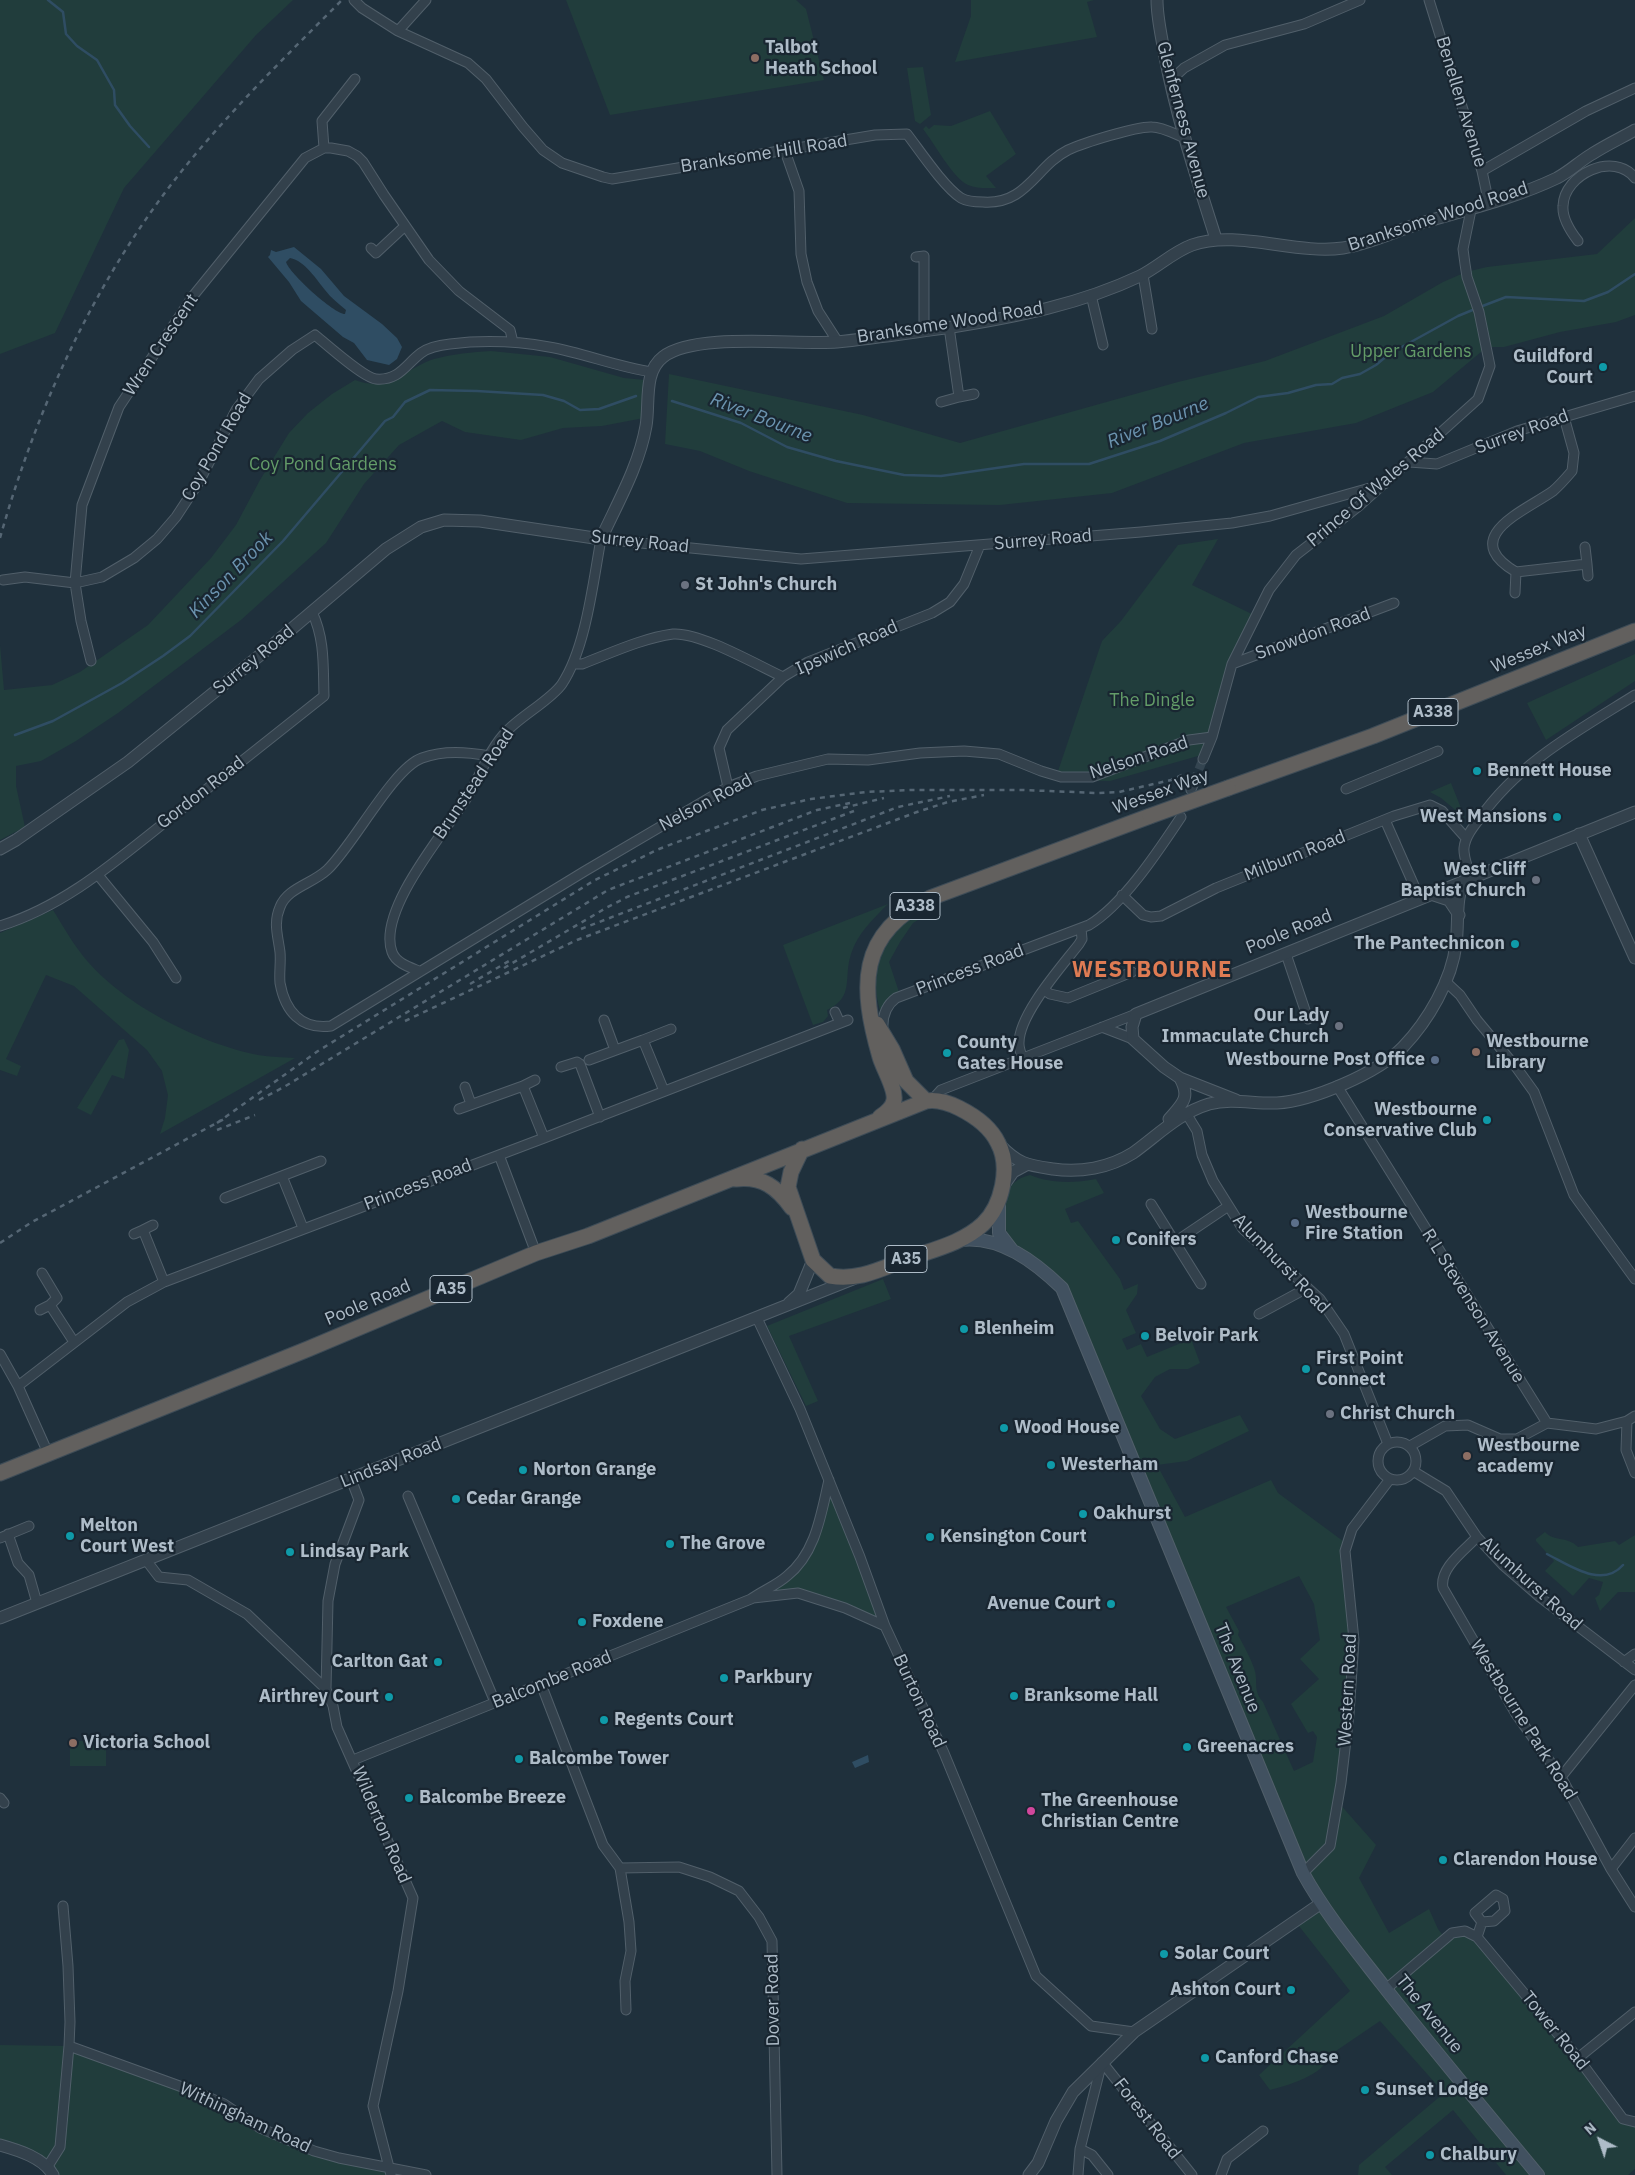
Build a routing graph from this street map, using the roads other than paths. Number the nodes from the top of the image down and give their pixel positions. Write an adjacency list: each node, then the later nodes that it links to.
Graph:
1 (354, 0): 6 (street, Branksome Hill Road)
2 (426, 0): 6 (street)
3 (1157, 0): 8 (street, Glenferness Avenue)
4 (1360, 0): 8 (street)
5 (1429, 0): 14 (street, Benellen Avenue)
6 (398, 30): 13 (street, Branksome Hill Road)
7 (354, 80): 12 (street)
8 (1170, 80): 11 (street, Glenferness Avenue)
9 (1635, 88): 14 (street)
10 (1635, 130): 16 (street, Branksome Wood Road)
11 (1185, 138): 13 (street, Branksome Hill Road); 19 (street, Glenferness Avenue)
12 (324, 148): 18 (street); 46 (street, Wren Crescent)
13 (785, 151): 29 (street)
14 (1482, 171): 16 (street, Benellen Avenue)
15 (1635, 178): 20 (street)
16 (1489, 204): 17 (street, Branksome Wood Road)
17 (1471, 210): 19 (street, Branksome Wood Road); 37 (street, Prince Of Wales Road)
18 (405, 226): 21 (street); 28 (street)
19 (1216, 239): 23 (street, Branksome Wood Road)
20 (1578, 241)
21 (376, 253)
22 (923, 256): 27 (street)
23 (1143, 275): 24 (street, Branksome Wood Road); 26 (street)
24 (1091, 295): 25 (street, Branksome Wood Road); 30 (street)
25 (949, 327): 27 (street, Branksome Wood Road); 34 (street)
26 (1152, 329)
27 (924, 330): 29 (street, Branksome Wood Road)
28 (513, 342): 31 (street, Coy Pond Road); 46 (street, Coy Pond Road)
29 (838, 342): 31 (street, Branksome Wood Road)
30 (1102, 345)
31 (652, 372): 39 (street)
32 (974, 394): 34 (street)
33 (1635, 396): 36 (street, Surrey Road)
34 (959, 397): 35 (street)
35 (941, 402)
36 (1564, 417): 37 (street, Surrey Road); 43 (street)
37 (1409, 462): 38 (street, Prince Of Wales Road)
38 (1384, 484): 40 (street, Surrey Road); 53 (street, Prince Of Wales Road)
39 (601, 539): 40 (street, Surrey Road); 49 (street, Surrey Road); 52 (street, Brunstead Road)
40 (980, 545): 54 (street, Ipswich Road)
41 (1585, 547): 42 (street)
42 (1587, 564): 43 (street); 44 (street)
43 (1516, 572): 47 (street)
44 (1588, 576)
45 (3, 580): 46 (street, Coy Pond Road)
46 (75, 583): 51 (street, Wren Crescent)
47 (1515, 593)
48 (1394, 604): 53 (street, Snowdon Road)
49 (312, 612): 67 (street, Surrey Road); 68 (street, Gordon Road)
50 (1635, 631): 85 (highway, Wessex Way / A338, bridge)
51 (91, 661)
52 (574, 664): 54 (street); 58 (street, Brunstead Road)
53 (1232, 664): 56 (street, Prince Of Wales Road)
54 (783, 677): 60 (street, Ipswich Road)
55 (1635, 695): 66 (street)
56 (1212, 737): 59 (street, Prince Of Wales Road); 60 (street, Nelson Road)
57 (1438, 751): 61 (street)
58 (490, 756): 78 (street, Brunstead Road); 78 (street, Nelson Road)
59 (1203, 758)
60 (728, 787): 78 (street, Nelson Road)
61 (1346, 789)
62 (1635, 812): 65 (street, Poole Road)
63 (1181, 817): 71 (street)
64 (1385, 820): 66 (street, Milburn Road); 71 (street, Milburn Road); 72 (street)
65 (1579, 834): 69 (street, Poole Road); 77 (street)
66 (1466, 838): 69 (street)
67 (0, 849)
68 (98, 875): 74 (street, Gordon Road); 80 (street)
69 (1467, 879): 70 (street, Poole Road); 73 (street)
70 (1431, 894): 72 (street, Poole Road); 73 (street)
71 (1122, 895): 75 (street)
72 (1420, 899): 76 (street, Poole Road)
73 (1459, 915): 81 (street)
74 (0, 926)
75 (1081, 928): 82 (street); 90 (street, Princess Road)
76 (1286, 954): 84 (street, Poole Road); 86 (street)
77 (1635, 958)
78 (419, 971)
79 (1132, 972): 82 (street)
80 (176, 978)
81 (1445, 982): 100 (street); 133 (street)
82 (1044, 990): 94 (street)
83 (836, 1012): 102 (street, Princess Road)
84 (1136, 1014): 88 (street, Poole Road); 91 (street)
85 (871, 1015): 90 (highway, Wessex Way / A338); 109 (highway, A338)
86 (1308, 1019)
87 (604, 1020): 93 (street)
88 (1102, 1027): 91 (street); 94 (street, Poole Road)
89 (671, 1029): 92 (street)
90 (883, 1034): 104 (highway, Wessex Way / A338)
91 (1133, 1039): 97 (street)
92 (644, 1040): 93 (street); 102 (street)
93 (615, 1050): 95 (street)
94 (1022, 1059): 104 (street, Poole Road)
95 (590, 1060)
96 (561, 1067): 108 (street)
97 (1180, 1078): 103 (street); 110 (street)
98 (536, 1080): 99 (street)
99 (524, 1086): 105 (street); 111 (street)
100 (1337, 1086): 103 (street); 146 (street, R L Stevenson Avenue)
101 (465, 1087): 105 (street)
102 (664, 1092): 108 (street, Princess Road)
103 (1236, 1100): 107 (street)
104 (929, 1101): 109 (highway, A35); 112 (highway, A35)
105 (471, 1104): 106 (street)
106 (459, 1109)
107 (1186, 1113): 110 (street); 122 (street, Alumhurst Road)
108 (600, 1117): 111 (street, Princess Road)
109 (872, 1121): 113 (highway, A35)
110 (1157, 1132): 116 (street)
111 (544, 1138): 114 (street, Princess Road)
112 (999, 1144): 116 (street); 119 (highway, A35)
113 (802, 1150): 118 (highway, Poole Road / A35); 123 (highway, A35)
114 (499, 1155): 125 (street, Princess Road); 129 (street)
115 (321, 1161): 117 (street)
116 (1026, 1165): 119 (street)
117 (282, 1176): 120 (street); 125 (street)
118 (722, 1181): 123 (highway, Poole Road / A35); 129 (highway, Poole Road / A35)
119 (1000, 1194): 126 (highway, A35); 128 (main road, The Avenue)
120 (225, 1198)
121 (1151, 1204): 127 (street)
122 (1227, 1207): 127 (street); 136 (street, Alumhurst Road)
123 (797, 1215): 130 (highway, A35)
124 (153, 1225): 134 (street)
125 (303, 1228): 134 (street, Princess Road)
126 (957, 1240): 128 (main road, The Avenue); 132 (highway, A35)
127 (1174, 1242): 135 (street)
128 (1014, 1252): 177 (main road, The Avenue)
129 (536, 1253): 149 (highway, Poole Road / A35)
130 (814, 1260): 132 (highway, A35); 138 (street, Lindsay Road)
131 (42, 1273): 137 (street)
132 (855, 1278): 138 (street, Lindsay Road)
133 (1635, 1279)
134 (164, 1282): 142 (street, Princess Road)
135 (1201, 1284)
136 (1307, 1288): 140 (street); 147 (street, Alumhurst Road)
137 (50, 1305): 139 (street); 142 (street)
138 (781, 1308): 141 (street, Lindsay Road)
139 (40, 1310)
140 (1259, 1314)
141 (757, 1318): 154 (street, Lindsay Road); 155 (street, Burton Road)
142 (74, 1342): 144 (street, Princess Road)
143 (0, 1354): 144 (street)
144 (18, 1386): 149 (street)
145 (1631, 1418): 146 (street); 152 (street)
146 (1547, 1424): 148 (street)
147 (1388, 1444): 148 (street); 153 (street)
148 (1410, 1446): 151 (street)
149 (40, 1456): 150 (highway, Poole Road / A35)
150 (7, 1471)
151 (1413, 1471): 153 (street); 159 (street, Alumhurst Road)
152 (1635, 1472)
153 (1390, 1478): 177 (street, Western Road)
154 (351, 1479): 160 (street, Lindsay Road); 170 (street, Wilderton Road)
155 (829, 1480): 161 (street, Balcombe Road); 164 (street, Burton Road)
156 (408, 1496): 171 (street)
157 (30, 1526): 158 (street)
158 (4, 1536): 162 (street)
159 (1477, 1537): 166 (street, Alumhurst Road); 173 (street, Westbourne Park Road)
160 (146, 1560): 162 (street, Lindsay Road); 170 (street)
161 (750, 1599): 164 (street, Balcombe Road); 168 (street, Balcombe Road)
162 (37, 1603): 163 (street, Lindsay Road)
163 (0, 1618)
164 (885, 1626): 186 (street, Burton Road)
165 (1635, 1654): 166 (street)
166 (1624, 1662): 167 (street, Alumhurst Road)
167 (1635, 1670)
168 (541, 1684): 171 (street, Balcombe Road); 175 (street)
169 (1635, 1685): 173 (street)
170 (326, 1689): 172 (street, Wilderton Road)
171 (495, 1702): 172 (street, Balcombe Road)
172 (353, 1760): 195 (street, Wilderton Road)
173 (1561, 1777): 176 (street, Westbourne Park Road)
174 (1635, 1838): 176 (street)
175 (620, 1868): 184 (street); 197 (street, Dover Road)
176 (1611, 1869): 180 (street, Westbourne Park Road)
177 (1303, 1873): 178 (main road, The Avenue)
178 (1320, 1904): 183 (main road, The Avenue); 186 (street)
179 (63, 1906): 187 (street)
180 (1635, 1907)
181 (1482, 1922): 182 (street)
182 (1477, 1937): 183 (street); 188 (street, Tower Road)
183 (1386, 1988): 203 (main road, The Avenue)
184 (626, 2010)
185 (1635, 2012): 188 (street)
186 (1134, 2032): 189 (street)
187 (69, 2046): 194 (street); 195 (street, Withingham Road)
188 (1578, 2058): 190 (street, Tower Road)
189 (1102, 2062): 193 (street); 198 (street); 201 (street, Forest Road)
190 (1635, 2122)
191 (1264, 2131): 202 (street)
192 (0, 2145): 194 (street)
193 (1080, 2149): 199 (street); 200 (street)
194 (50, 2170)
195 (389, 2171): 196 (street, Withingham Road)
196 (426, 2175)
197 (776, 2175)
198 (1029, 2175)
199 (1078, 2175)
200 (1108, 2175)
201 (1192, 2175)
202 (1221, 2175)
203 (1538, 2175)

